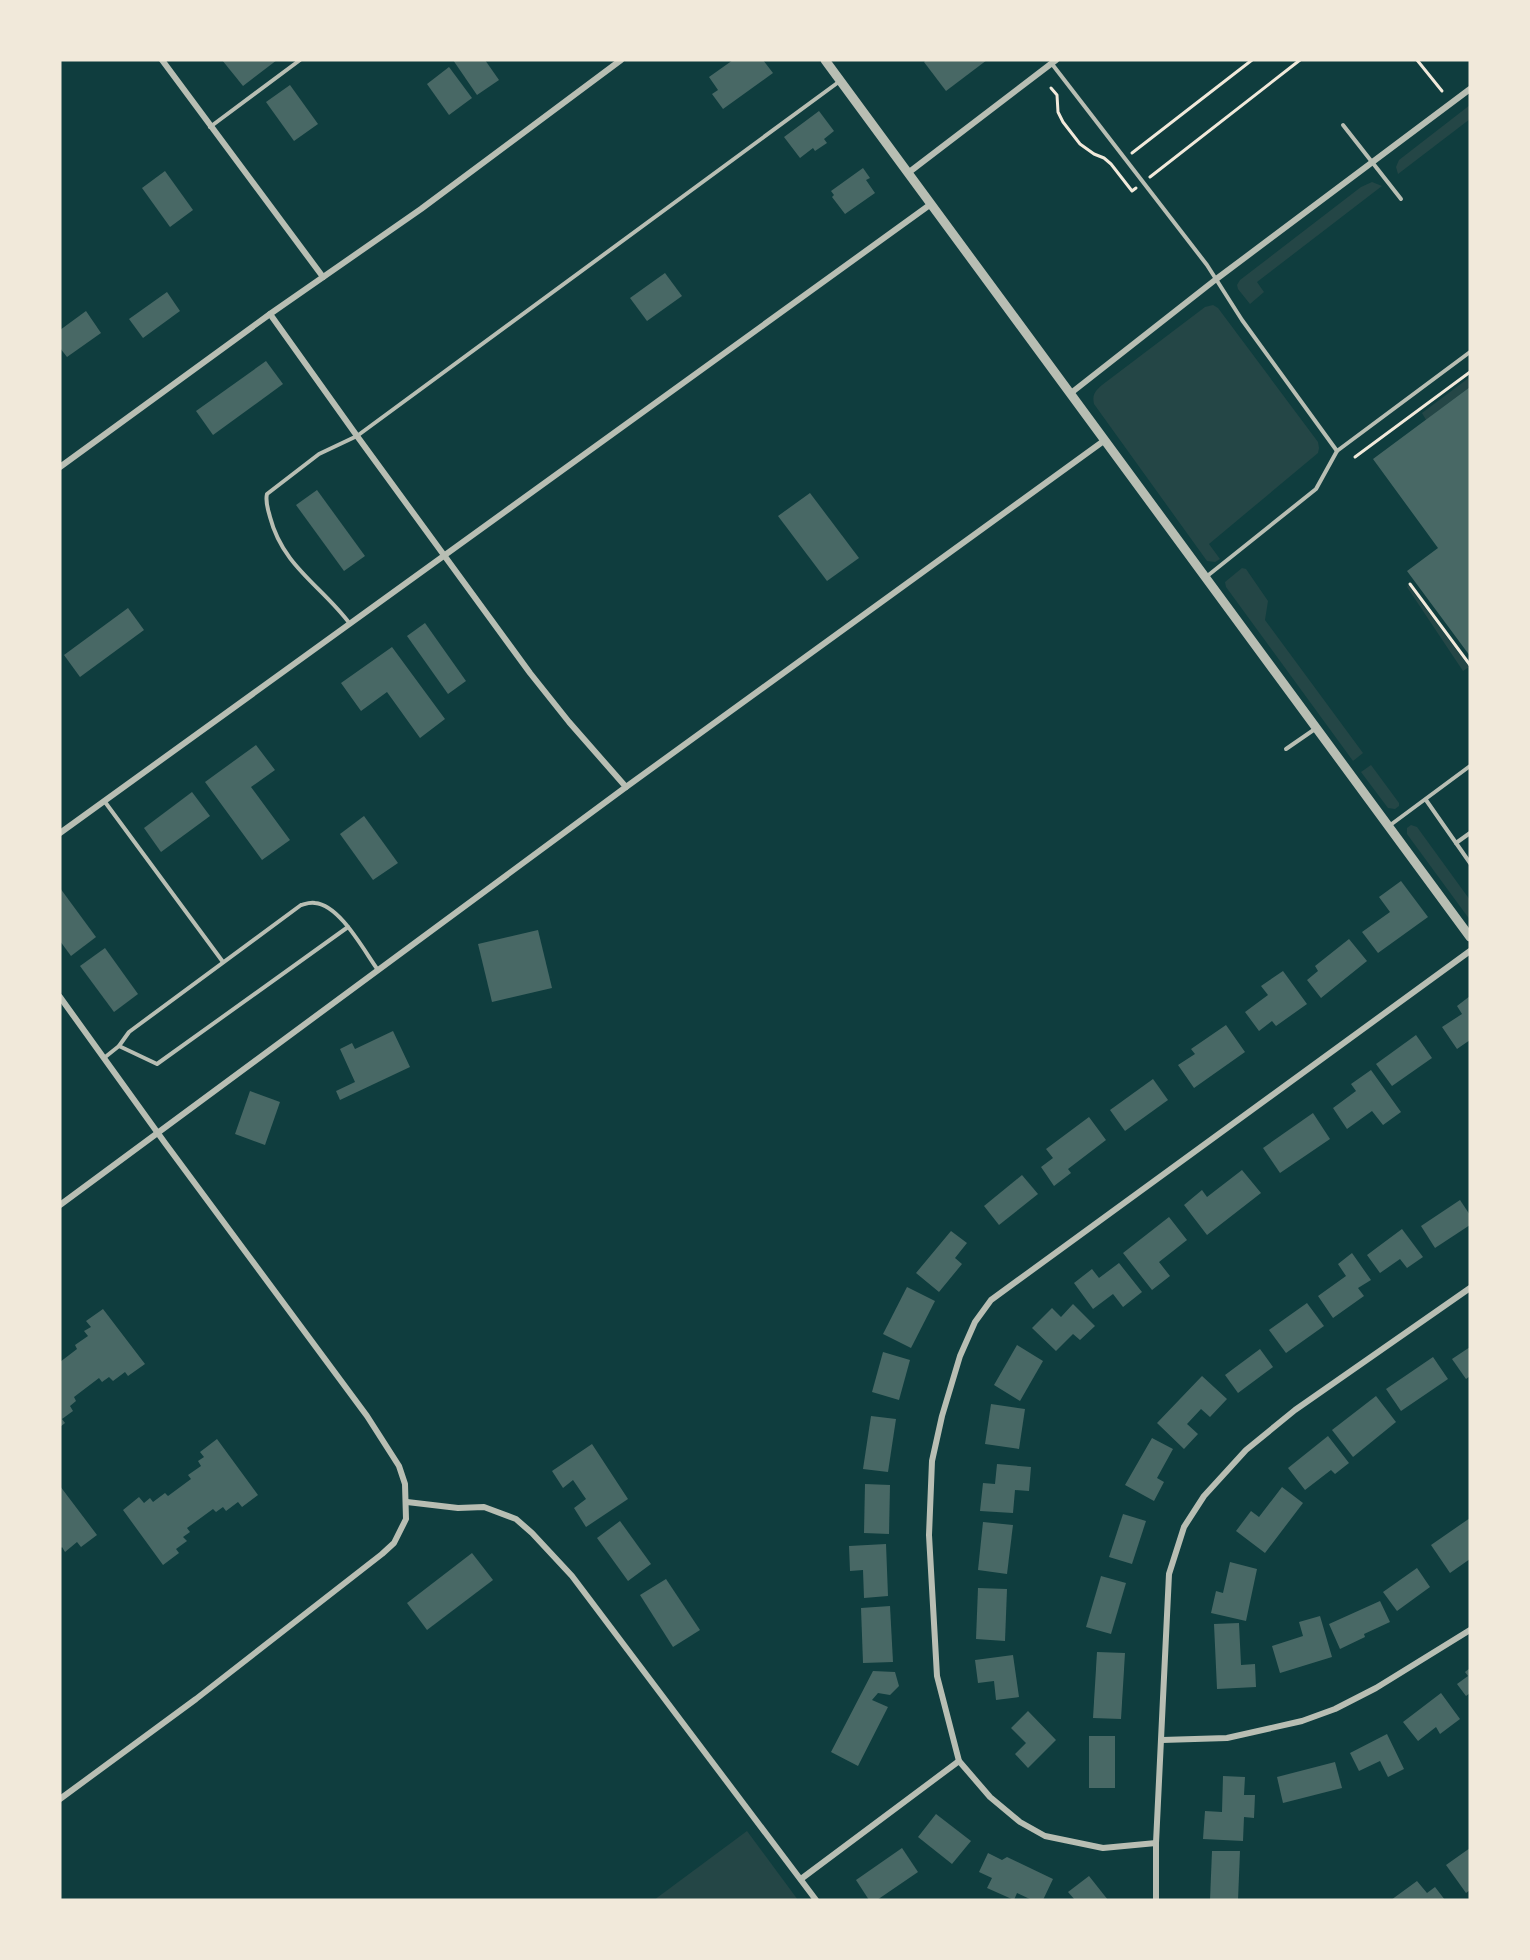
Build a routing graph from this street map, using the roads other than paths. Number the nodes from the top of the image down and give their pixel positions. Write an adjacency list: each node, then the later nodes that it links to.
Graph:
1 (162, 60): 9 (street)
2 (300, 60): 9 (lane)
3 (621, 60): 14 (street)
4 (825, 60): 6 (street)
5 (1054, 62): 11 (street); 15 (lane)
6 (841, 80): 11 (street); 19 (lane)
7 (1470, 89): 10 (street)
8 (1343, 125): 10 (lane)
9 (210, 127): 14 (street)
10 (1372, 162): 12 (lane); 15 (street)
11 (908, 173): 13 (street)
12 (1401, 199)
13 (931, 204): 18 (street); 23 (street)
14 (323, 277): 16 (street)
15 (1215, 280): 18 (street); 21 (lane)
16 (270, 314): 19 (street); 22 (street)
17 (1470, 352): 21 (lane)
18 (1071, 393): 20 (street)
19 (357, 436): 23 (street); 25 (lane)
20 (1105, 440): 24 (street); 29 (street)
21 (1337, 451): 24 (lane)
22 (60, 467)
23 (446, 555): 25 (street); 29 (street)
24 (1206, 577): 26 (street)
25 (350, 624): 31 (street)
26 (1317, 727): 27 (lane); 32 (street)
27 (1286, 749)
28 (1470, 766): 30 (lane)
29 (626, 787): 41 (street)
30 (1426, 800): 32 (lane); 35 (lane)
31 (104, 801): 33 (street); 40 (lane)
32 (1389, 826): 38 (street)
33 (60, 833)
34 (1470, 833): 35 (lane)
35 (1456, 843): 36 (lane)
36 (1470, 863)
37 (348, 927): 40 (lane); 41 (lane); 43 (lane)
38 (1470, 937)
39 (1470, 951): 51 (street)
40 (223, 963): 43 (lane)
41 (378, 971): 45 (street)
42 (60, 998): 44 (street)
43 (118, 1046): 44 (lane)
44 (104, 1059): 45 (street)
45 (157, 1133): 46 (street); 48 (street)
46 (60, 1204)
47 (1470, 1288): 50 (street)
48 (407, 1502): 52 (street); 54 (street)
49 (1470, 1630): 50 (street)
50 (1162, 1740): 53 (street)
51 (959, 1761): 53 (street); 54 (street)
52 (60, 1799)
53 (1156, 1843): 56 (street)
54 (801, 1879): 55 (street)
55 (816, 1900)
56 (1156, 1900)

